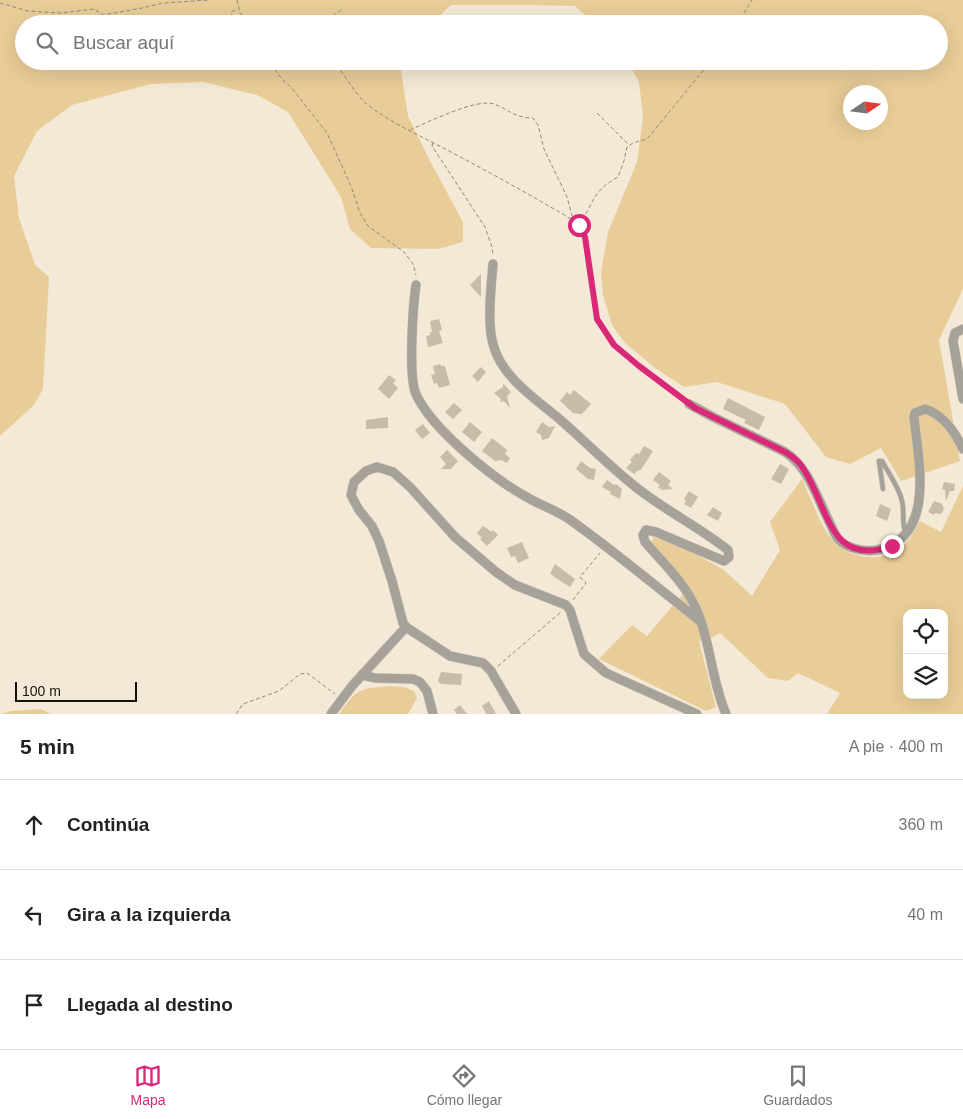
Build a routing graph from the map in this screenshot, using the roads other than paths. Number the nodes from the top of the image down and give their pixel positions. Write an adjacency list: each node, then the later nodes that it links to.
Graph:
1 (493, 264): 9 (street)
2 (416, 285): 9 (street)
3 (963, 329): 4 (street)
4 (963, 399)
5 (688, 404): 8 (street)
6 (963, 449): 8 (street)
7 (883, 488): 8 (lane)
8 (907, 533)
9 (702, 622): 16 (street)
10 (406, 628): 11 (street); 14 (street); 15 (street)
11 (362, 675): 12 (street); 13 (street)
12 (331, 714)
13 (434, 714)
14 (516, 714)
15 (697, 714)
16 (726, 714)

